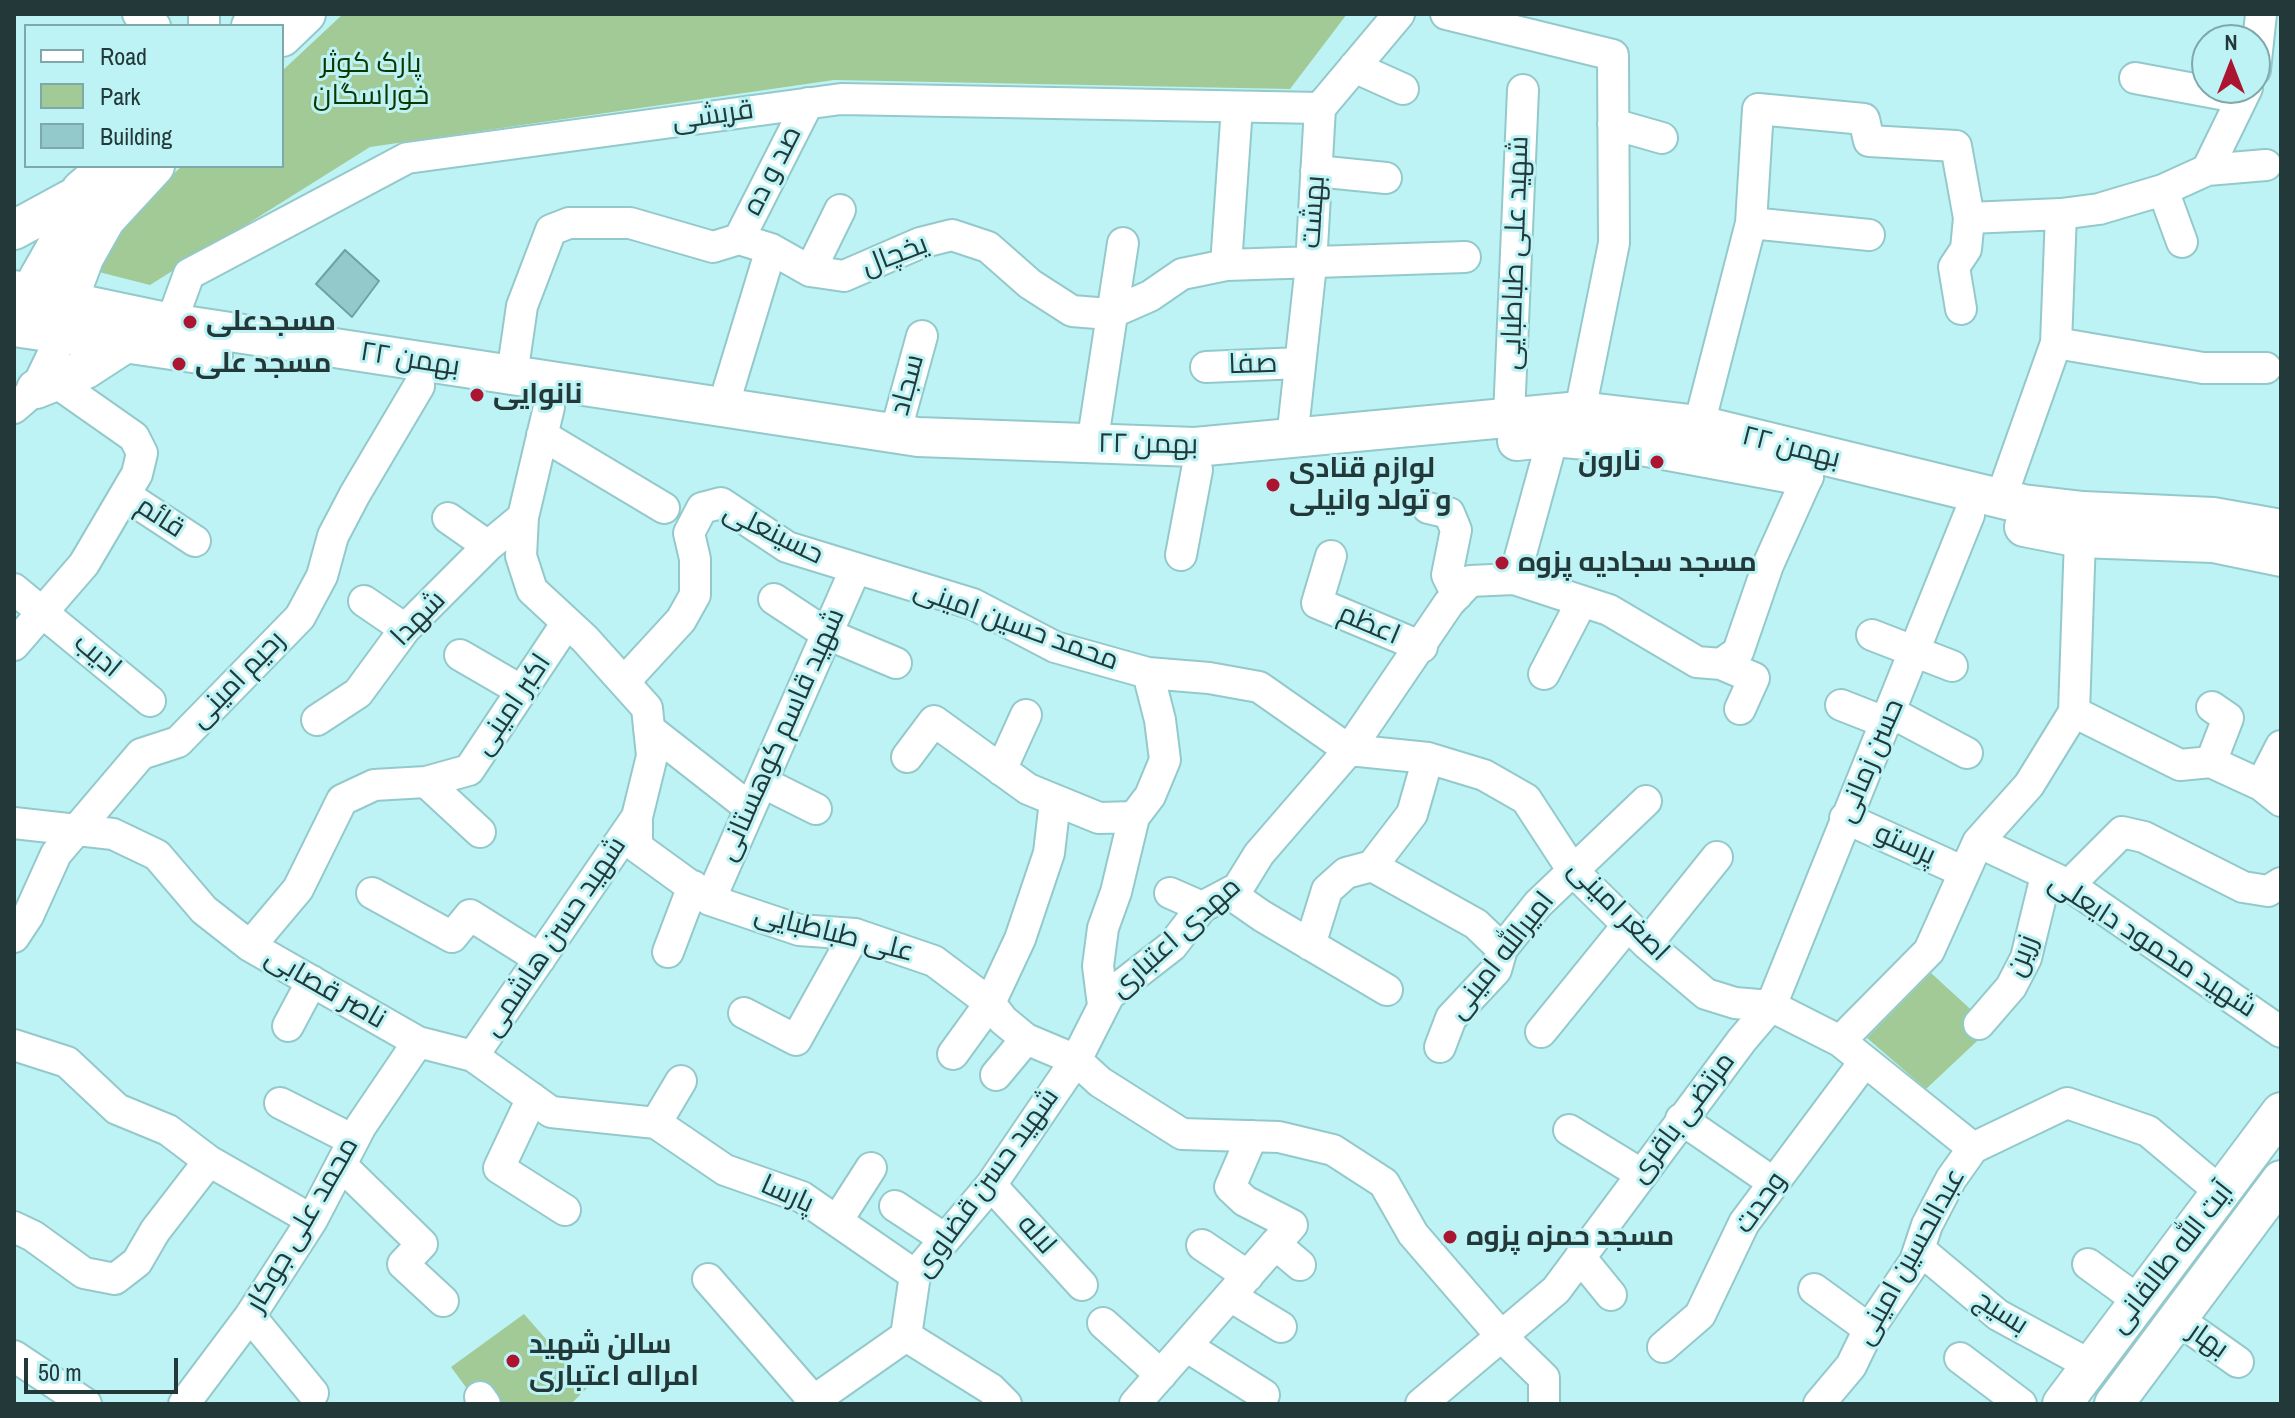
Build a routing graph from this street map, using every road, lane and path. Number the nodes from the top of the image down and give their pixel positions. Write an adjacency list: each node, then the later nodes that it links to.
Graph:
1 (306, 14): 4 (main road)
2 (1399, 14): 5 (street)
3 (1446, 14): 14 (street)
4 (284, 35)
5 (1354, 67): 8 (street); 13 (street)
6 (2135, 78): 7 (street)
7 (2191, 86)
8 (1403, 89)
9 (1523, 90): 54 (street, شهید علی طباطبایی)
10 (808, 103): 12 (street, قریشی); 30 (street, صد و ده); 43 (street, قریشی)
11 (2239, 104): 18 (street)
12 (1237, 107): 13 (street, قریشی); 36 (street)
13 (1320, 108): 19 (street, بهشت)
14 (1613, 124): 15 (street); 53 (street)
15 (1662, 138)
16 (2266, 165): 18 (street)
17 (153, 168): 23 (main road)
18 (2207, 170): 22 (street)
19 (1316, 171): 21 (street); 37 (street, بهشت)
20 (95, 178): 23 (main road); 28 (main road); 41 (main road)
21 (1386, 178)
22 (2163, 190): 25 (street); 31 (street)
23 (114, 210): 35 (main road)
24 (840, 210): 38 (street)
25 (2061, 214): 26 (street); 45 (street, حسن زمانی)
26 (1969, 218): 27 (street); 39 (street)
27 (1751, 223): 29 (street); 56 (street)
28 (14, 230)
29 (1869, 235)
30 (739, 239): 33 (street, یخچال); 49 (street, یخچال)
31 (2182, 242)
32 (1123, 243): 40 (street)
33 (771, 249): 38 (street, یخچال); 52 (street)
34 (1465, 257): 37 (street)
35 (84, 258): 42 (main road); 43 (main road)
36 (1226, 265): 37 (street); 40 (street)
37 (1311, 265): 46 (street, بهشت)
38 (810, 271): 40 (street, یخچال)
39 (1961, 309)
40 (1109, 314): 60 (street)
41 (18, 317): 42 (main road, ۲۲ بهمن)
42 (66, 317): 43 (main road, ۲۲ بهمن); 51 (street)
43 (148, 328): 49 (main road, ۲۲ بهمن); 50 (main road, ۲۲ بهمن); 51 (main road)
44 (922, 336): 57 (street, سجاد)
45 (2056, 343): 48 (street); 65 (street, حسن زمانی)
46 (1300, 363): 47 (street, صفا); 59 (street, بهشت)
47 (1206, 367)
48 (2266, 368)
49 (512, 375): 52 (main road, ۲۲ بهمن)
50 (419, 386): 55 (main road, ۲۲ بهمن); 126 (street, رحیم امینی)
51 (35, 394): 64 (street)
52 (723, 407): 57 (main road, ۲۲ بهمن)
53 (1580, 411): 54 (main road, ۲۲ بهمن); 56 (main road, ۲۲ بهمن)
54 (1509, 416): 59 (main road, ۲۲ بهمن)
55 (545, 421): 61 (main road, ۲۲ بهمن); 66 (street); 68 (street, علی طباطبایی)
56 (1699, 425): 65 (main road, ۲۲ بهمن)
57 (895, 434): 61 (main road, ۲۲ بهمن)
58 (1553, 437): 62 (main road, ۲۲ بهمن); 63 (main road, ۲۲ بهمن); 78 (street)
59 (1292, 439): 60 (main road, ۲۲ بهمن)
60 (1092, 445): 61 (main road, ۲۲ بهمن)
61 (1052, 455): 62 (main road, ۲۲ بهمن)
62 (1197, 470): 74 (street)
63 (1808, 476): 65 (main road, ۲۲ بهمن); 94 (street)
64 (125, 495): 72 (street, قائم); 84 (street)
65 (1985, 507): 70 (main road, ۲۲ بهمن); 71 (main road, ۲۲ بهمن); 91 (street, حسن زمانی)
66 (664, 508)
67 (1428, 508): 80 (street)
68 (523, 517): 73 (street, شهدا); 85 (street, علی طباطبایی)
69 (448, 518): 73 (street)
70 (2281, 529)
71 (2080, 538): 76 (main road, ۲۲ بهمن); 104 (street)
72 (195, 541)
73 (488, 546): 86 (street, شهدا)
74 (1181, 555)
75 (1331, 556): 90 (street, اعظم)
76 (2281, 557)
77 (855, 570): 87 (street, شهید قاسم کوهستانی); 96 (street, محمد حسین امینی); 98 (street, حسینعلی)
78 (1514, 579): 80 (street); 83 (street)
79 (14, 589): 84 (street)
80 (1457, 595): 90 (street, مهدی اعتباری)
81 (774, 599): 87 (street)
82 (364, 601): 86 (street)
83 (1582, 601): 94 (street); 97 (street)
84 (44, 611): 89 (street); 100 (street, ادیب)
85 (566, 624): 98 (street, علی طباطبایی); 99 (street, اکبر امینی)
86 (405, 629): 107 (street, شهدا)
87 (827, 634): 93 (street); 118 (street, شهید قاسم کوهستانی)
88 (1872, 635): 91 (street)
89 (14, 645)
90 (1422, 647): 110 (street, مهدی اعتباری)
91 (1915, 651): 95 (street); 106 (street, حسن زمانی)
92 (460, 655): 99 (street)
93 (896, 663)
94 (1721, 664): 103 (street)
95 (1952, 666)
96 (1148, 673): 110 (street, محمد حسین امینی); 123 (street)
97 (1544, 674)
98 (624, 682): 108 (street, علی طباطبایی)
99 (522, 691): 116 (street, اکبر امینی)
100 (150, 701)
101 (1841, 705): 106 (street)
102 (2212, 707): 114 (street)
103 (1740, 709)
104 (2074, 712): 114 (street); 128 (street)
105 (1026, 715): 115 (street)
106 (1890, 718): 111 (street); 124 (street, حسن زمانی)
107 (317, 720)
108 (649, 729): 118 (street); 122 (street, علی طباطبایی)
109 (2281, 746): 117 (street)
110 (1349, 750): 113 (street, اصغر امینی); 138 (street, مهدی اعتباری)
111 (1967, 753)
112 (907, 757): 115 (street)
113 (1428, 758): 130 (street); 131 (street, اصغر امینی)
114 (2211, 762): 117 (street)
115 (1001, 770): 119 (street)
116 (426, 782): 127 (street); 144 (street, اکبر امینی)
117 (2271, 793)
118 (756, 795): 121 (street); 136 (street, شهید قاسم کوهستانی)
119 (1055, 801): 123 (street); 150 (street)
120 (1646, 801): 131 (street, امیرالله امینی)
121 (816, 809)
122 (637, 817): 136 (street, علی طباطبایی); 147 (street, شهید حسن هاشمی)
123 (1134, 817): 151 (street)
124 (1845, 818): 132 (street, پرستو); 152 (street, حسن زمانی)
125 (14, 823): 126 (street, ناصر قصابی)
126 (79, 830): 142 (street, رحیم امینی); 144 (street, ناصر قصابی)
127 (480, 832)
128 (1978, 842): 132 (street); 133 (street, شهید محمود دایعلی)
129 (1717, 857): 141 (street)
130 (1372, 866): 143 (street); 145 (street)
131 (1573, 871): 141 (street, اصغر امینی); 145 (street, امیرالله امینی)
132 (1964, 872): 159 (street)
133 (2057, 881): 134 (street); 154 (street, زرین); 157 (street, شهید محمود دایعلی)
134 (2281, 883)
135 (372, 893): 147 (street)
136 (701, 893): 140 (street, علی طباطبایی); 146 (street, شهید قاسم کوهستانی)
137 (1170, 893): 139 (street)
138 (1229, 893): 139 (street, مهدی اعتباری); 143 (street)
139 (1202, 907): 151 (street, مهدی اعتباری)
140 (855, 934): 150 (street, علی طباطبایی); 153 (street)
141 (1637, 935): 152 (street, اصغر امینی); 156 (street)
142 (14, 937)
143 (1310, 945): 149 (street)
144 (250, 946): 148 (street, ناصر قصابی)
145 (1502, 949): 162 (street, امیرالله امینی)
146 (668, 952)
147 (540, 959): 164 (street, شهید حسن هاشمی)
148 (312, 981): 155 (street); 160 (street, ناصر قصابی)
149 (1387, 990)
150 (990, 1003): 158 (street, علی طباطبایی); 163 (street)
151 (1103, 1005): 165 (street, مهدی اعتباری)
152 (1771, 1006): 159 (street); 172 (street, مرتضی باقری)
153 (744, 1013)
154 (1979, 1024)
155 (288, 1026)
156 (1541, 1032)
157 (2281, 1032)
158 (1026, 1039): 165 (street, علی طباطبایی); 167 (street)
159 (1840, 1041): 166 (street)
160 (418, 1042): 164 (street, ناصر قصابی); 177 (street, محمد علی جوکار)
161 (14, 1045): 178 (street)
162 (1440, 1047)
163 (953, 1054)
164 (473, 1056): 169 (street, ناصر قصابی)
165 (1076, 1060): 175 (street, علی طباطبایی); 183 (street, شهید حسن قضاوی)
166 (1865, 1061): 176 (street); 182 (street, وحدت)
167 (996, 1075)
168 (681, 1081): 173 (street)
169 (532, 1098): 173 (street, ناصر قصابی); 186 (street)
170 (280, 1103): 177 (street)
171 (2281, 1112): 184 (main road, آیت الله طالقانی)
172 (1681, 1119): 180 (street, مرتضی باقری); 182 (street)
173 (656, 1123): 188 (street, پارسا)
174 (1569, 1130): 180 (street)
175 (1252, 1136): 191 (street); 211 (street, علی طباطبایی)
176 (1973, 1148): 184 (street); 193 (street, عبدالحسین امینی)
177 (347, 1153): 187 (street, محمد علی جوکار); 203 (street)
178 (209, 1161): 187 (street); 189 (street)
179 (871, 1168): 188 (street)
180 (1641, 1174): 194 (street, مرتضی باقری)
181 (2281, 1180): 206 (main road, آیت الله طالقانی)
182 (1774, 1183): 213 (street, وحدت)
183 (991, 1185): 190 (street, شهید حسن قضاوی); 199 (street, لاله)
184 (2223, 1194): 204 (main road, آیت الله طالقانی)
185 (895, 1206): 190 (street)
186 (565, 1210)
187 (312, 1220): 205 (street, محمد علی جوکار)
188 (837, 1221): 197 (street, پارسا)
189 (14, 1227)
190 (945, 1239): 197 (street, شهید حسن قضاوی)
191 (1275, 1244): 196 (street); 200 (street)
192 (1202, 1245): 200 (street)
193 (1919, 1249): 209 (street, عبدالحسین امینی); 217 (street, بسیج)
194 (1580, 1257): 202 (street); 211 (street, مرتضی باقری)
195 (2088, 1264): 204 (street)
196 (1300, 1265)
197 (915, 1275): 210 (street, شهید حسن قضاوی)
198 (708, 1279): 221 (street)
199 (1082, 1285)
200 (1239, 1286): 208 (street); 212 (street)
201 (1814, 1289): 209 (street)
202 (1611, 1295)
203 (443, 1301)
204 (2139, 1301): 217 (main road, آیت الله طالقانی)
205 (250, 1316): 219 (street); 224 (street, محمد علی جوکار)
206 (2177, 1319): 216 (street, بهار); 231 (main road, آیت الله طالقانی)
207 (1103, 1323): 218 (street)
208 (1281, 1327)
209 (1869, 1329): 228 (street, عبدالحسین امینی)
210 (906, 1336): 221 (street); 225 (street)
211 (1502, 1337): 226 (street, مرتضی باقری); 227 (street, علی طباطبایی)
212 (1186, 1346): 218 (street); 220 (street)
213 (1663, 1347)
214 (14, 1356): 223 (street)
215 (1960, 1358): 229 (street)
216 (2238, 1362)
217 (2090, 1365): 230 (main road, آیت الله طالقانی)
218 (1161, 1375): 222 (street)
219 (313, 1393)
220 (1264, 1395)
221 (822, 1400)
222 (1142, 1402)
223 (86, 1404)
224 (184, 1404)
225 (1006, 1404)
226 (1421, 1404)
227 (1544, 1404)
228 (1819, 1404)
229 (2021, 1404)
230 (2062, 1404)
231 (2114, 1404)

